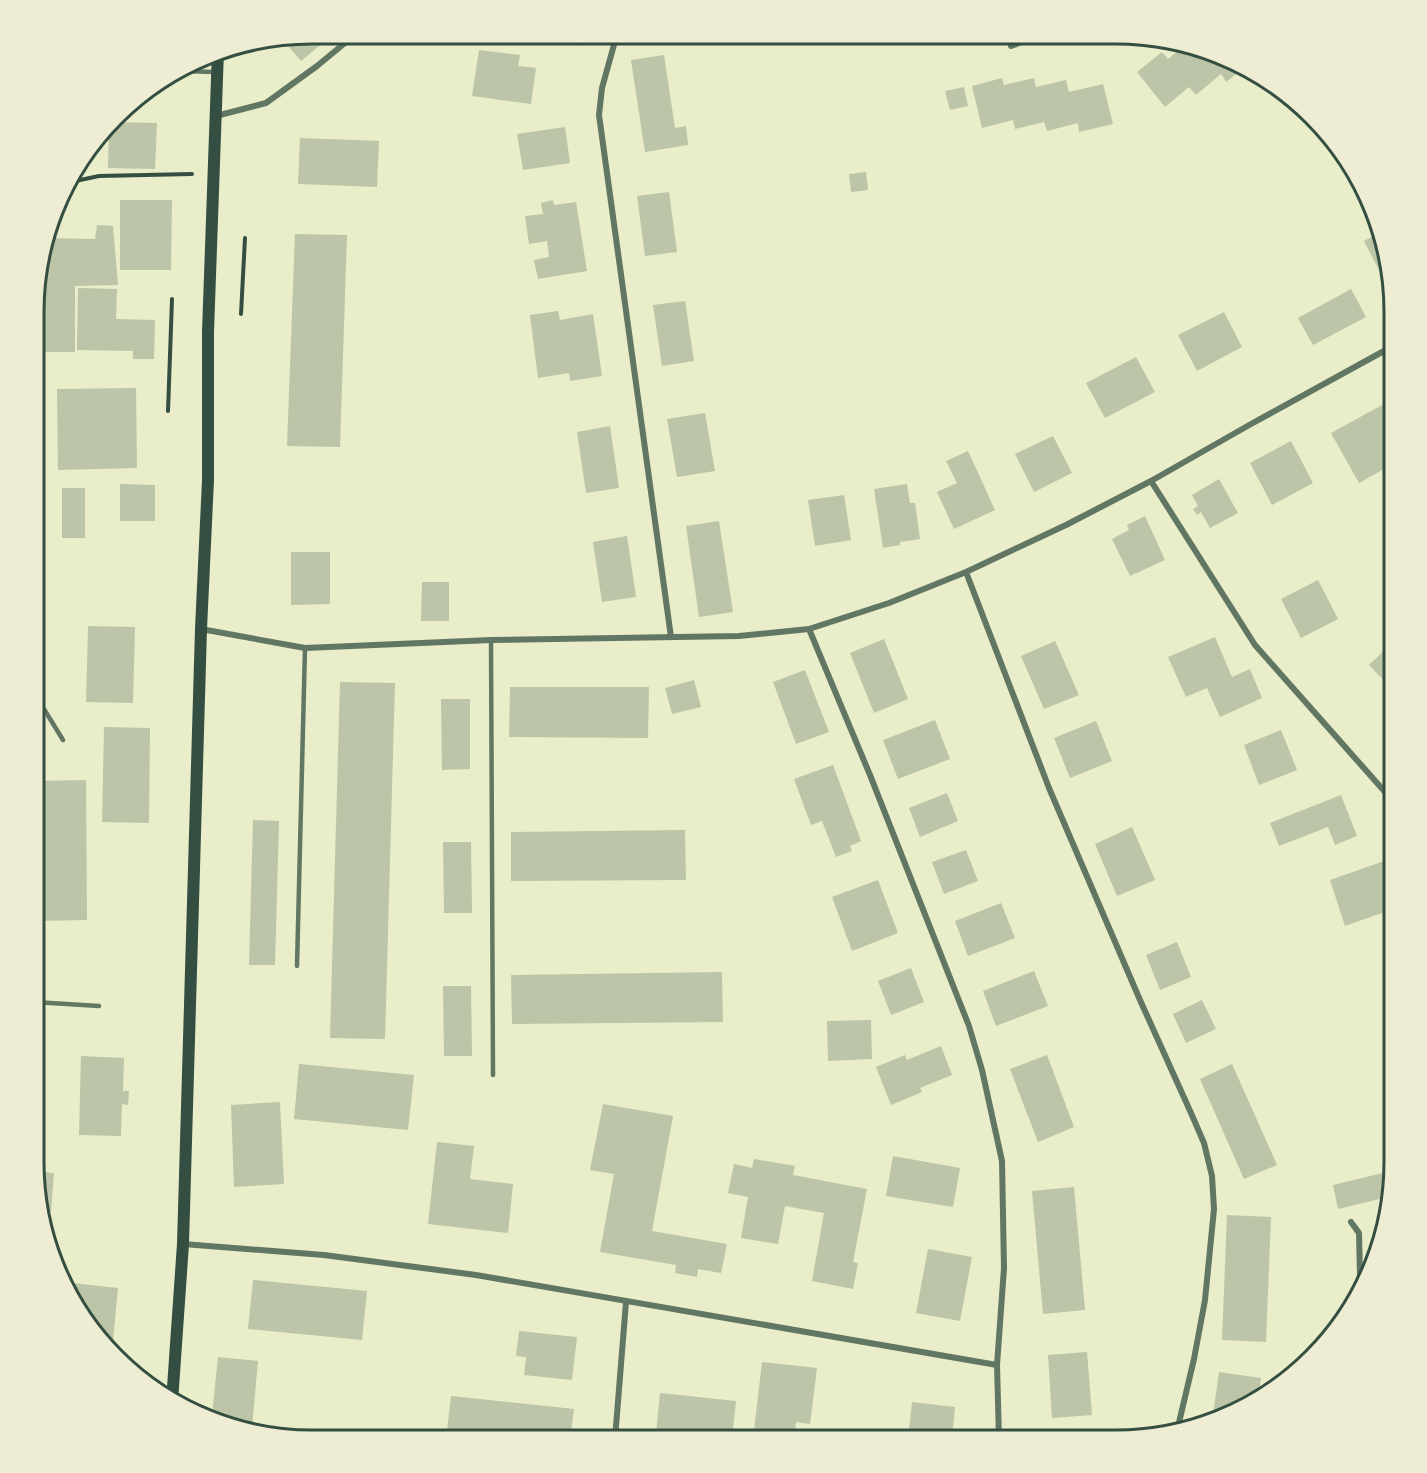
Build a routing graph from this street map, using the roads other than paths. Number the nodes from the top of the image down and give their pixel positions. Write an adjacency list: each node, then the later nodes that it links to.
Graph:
1 (344, 44): 8 (street)
2 (613, 44): 14 (street)
3 (1016, 44): 4 (street)
4 (1011, 46)
5 (218, 61): 7 (main road)
6 (192, 71): 7 (lane)
7 (217, 72): 8 (main road)
8 (216, 116): 12 (main road)
9 (1384, 351): 10 (street)
10 (1152, 481): 11 (street); 19 (street)
11 (966, 572): 13 (street); 30 (street)
12 (201, 629): 16 (street); 25 (main road)
13 (809, 629): 14 (street); 28 (street)
14 (671, 637): 15 (street)
15 (491, 640): 16 (street); 23 (lane)
16 (305, 648): 20 (lane)
17 (44, 709): 18 (lane)
18 (63, 740)
19 (1384, 791)
20 (297, 966)
21 (44, 1003): 22 (lane)
22 (99, 1006)
23 (493, 1075)
24 (1351, 1222): 26 (street)
25 (183, 1244): 27 (street); 29 (main road)
26 (1360, 1271)
27 (626, 1302): 28 (street); 31 (street)
28 (997, 1365): 32 (street)
29 (173, 1391)
30 (1179, 1421)
31 (616, 1430)
32 (999, 1430)

